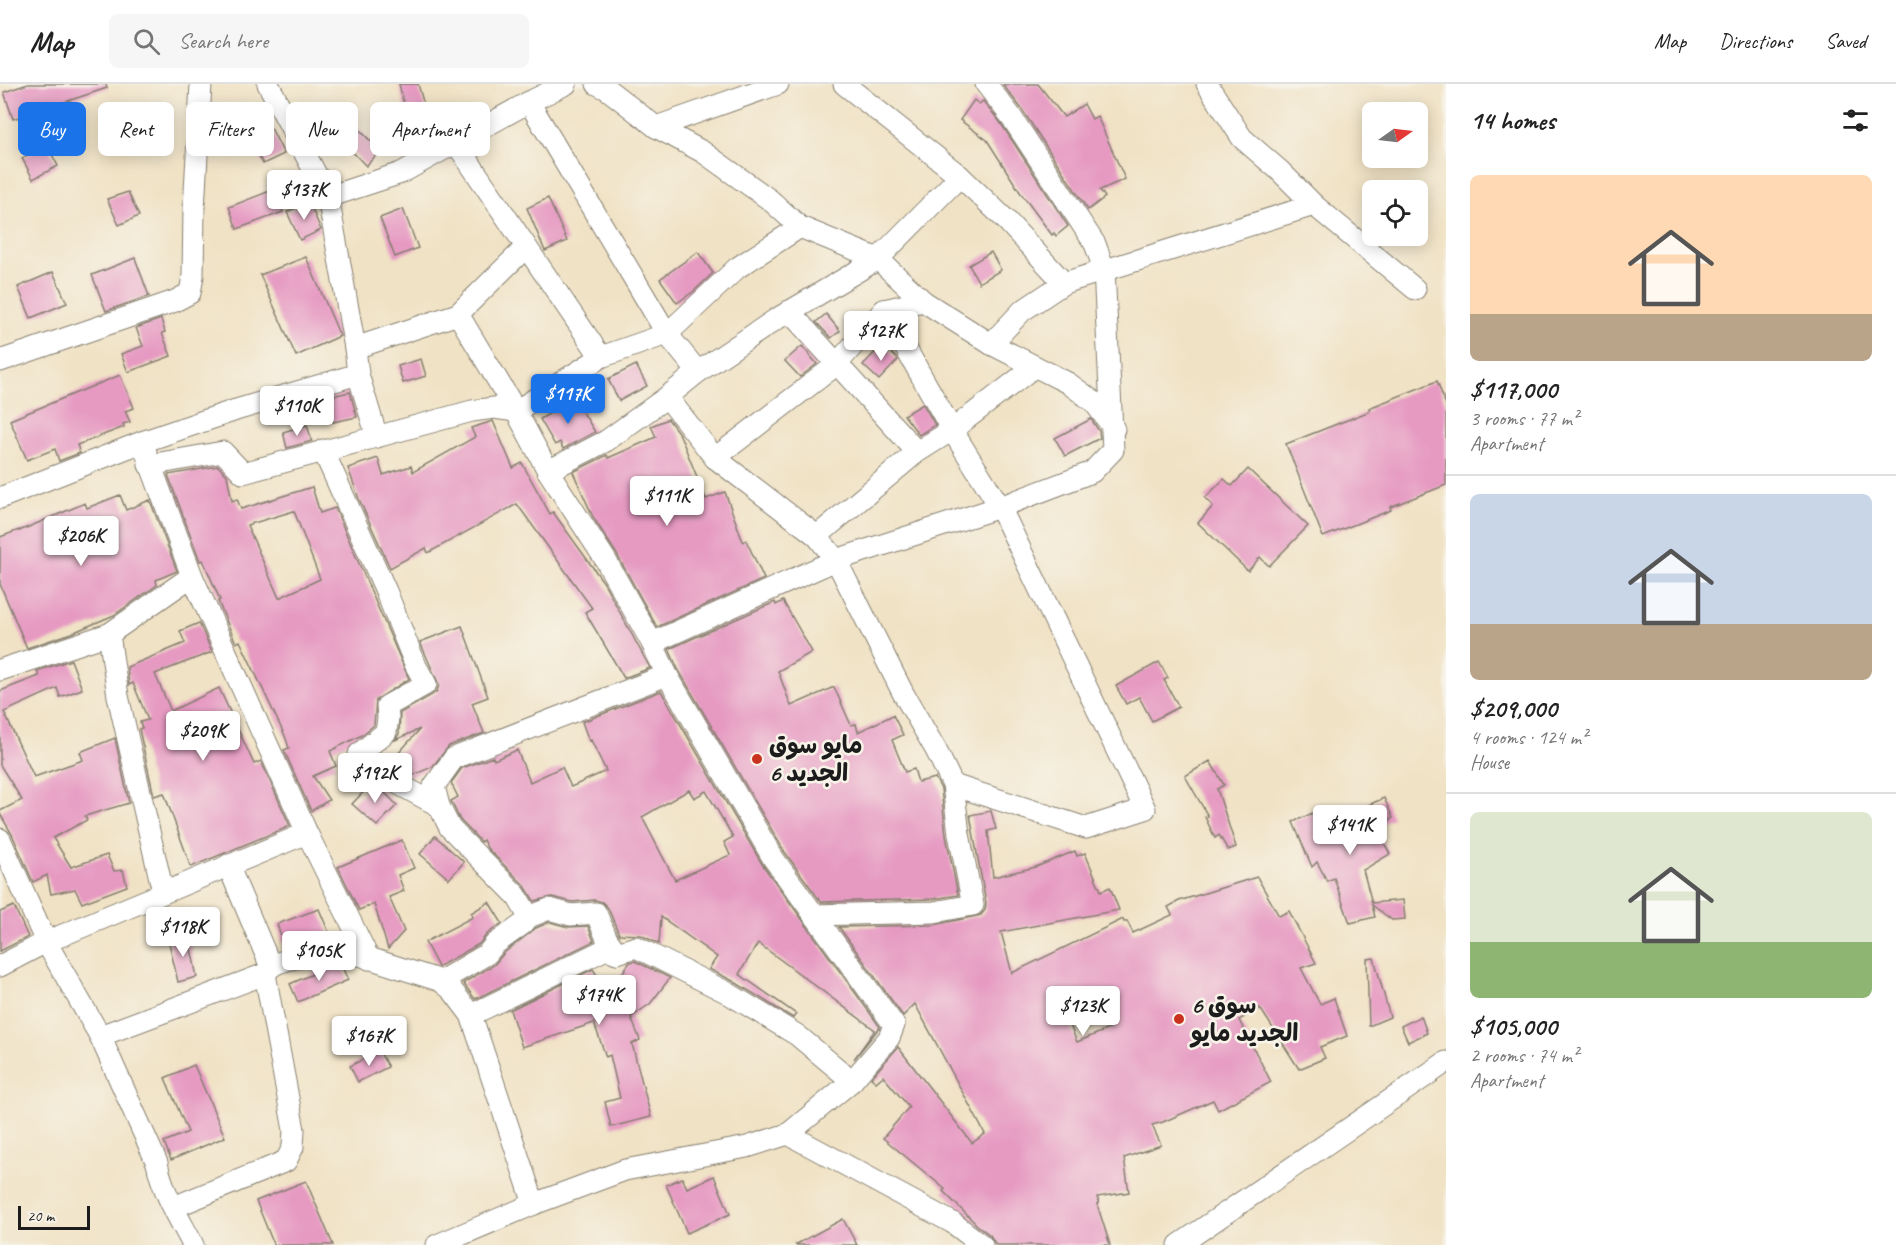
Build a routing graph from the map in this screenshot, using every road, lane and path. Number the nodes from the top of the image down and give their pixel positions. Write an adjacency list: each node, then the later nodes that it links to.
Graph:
1 (201, 84): 31 (street)
2 (268, 84): 15 (street)
3 (566, 84): 9 (street)
4 (778, 84): 11 (street)
5 (844, 84): 14 (street)
6 (986, 84): 20 (street)
7 (1207, 84): 16 (street)
8 (607, 86): 11 (street)
9 (529, 102): 10 (street); 27 (street)
10 (490, 123)
11 (656, 127): 17 (street)
12 (431, 156): 15 (street)
13 (465, 156): 18 (street)
14 (960, 176): 19 (street); 21 (street)
15 (328, 197): 29 (street)
16 (1314, 205): 20 (street); 22 (street)
17 (800, 227): 19 (street); 27 (street)
18 (526, 247): 26 (street); 30 (street)
19 (878, 259): 23 (street); 25 (street)
20 (1104, 269): 21 (street); 38 (street)
21 (1064, 283): 28 (street)
22 (1415, 289)
23 (923, 301): 24 (street); 28 (street)
24 (884, 310): 32 (street); 39 (street)
25 (789, 311): 32 (street); 34 (street)
26 (458, 314): 29 (street); 37 (street)
27 (667, 334): 30 (street); 34 (street)
28 (991, 344): 33 (street)
29 (355, 348): 35 (street)
30 (601, 357): 37 (street)
31 (0, 361)
32 (836, 365): 43 (street); 44 (street)
33 (1034, 367): 38 (street); 39 (street)
34 (698, 372): 36 (street)
35 (358, 374): 40 (street); 41 (street)
36 (667, 397): 44 (street); 46 (street)
37 (516, 411): 40 (street); 46 (street)
38 (1114, 429): 48 (street)
39 (952, 430): 43 (street); 48 (street)
40 (377, 436): 42 (street)
41 (142, 442): 45 (street); 47 (street)
42 (323, 450): 45 (street); 57 (street)
43 (917, 452): 49 (street)
44 (715, 458): 49 (street)
45 (149, 465): 51 (street)
46 (548, 471): 53 (street)
47 (0, 498)
48 (1000, 507): 50 (street); 56 (street)
49 (818, 536): 50 (street)
50 (836, 560): 53 (street); 56 (street)
51 (192, 576): 52 (street); 58 (street)
52 (109, 634): 54 (street); 61 (street)
53 (652, 643): 55 (street)
54 (0, 670)
55 (667, 675): 57 (street); 62 (street)
56 (953, 785): 62 (street)
57 (439, 806): 63 (street)
58 (307, 833): 60 (street); 66 (street)
59 (0, 839): 64 (street)
60 (228, 865): 61 (street); 68 (street)
61 (163, 892): 64 (street)
62 (813, 915): 73 (street)
63 (529, 917): 65 (street); 69 (street)
64 (46, 942): 67 (street); 71 (street)
65 (616, 953): 70 (street); 73 (street)
66 (369, 959): 68 (street); 69 (street)
67 (0, 966)
68 (268, 970): 71 (street); 76 (street)
69 (441, 981): 70 (street)
70 (471, 1015): 75 (street)
71 (100, 1036): 76 (street)
72 (1446, 1062): 80 (street)
73 (852, 1081): 74 (street)
74 (788, 1134): 75 (street); 79 (street)
75 (534, 1204): 78 (street)
76 (174, 1207): 77 (street)
77 (194, 1245)
78 (438, 1245)
79 (982, 1245)
80 (1179, 1245)

